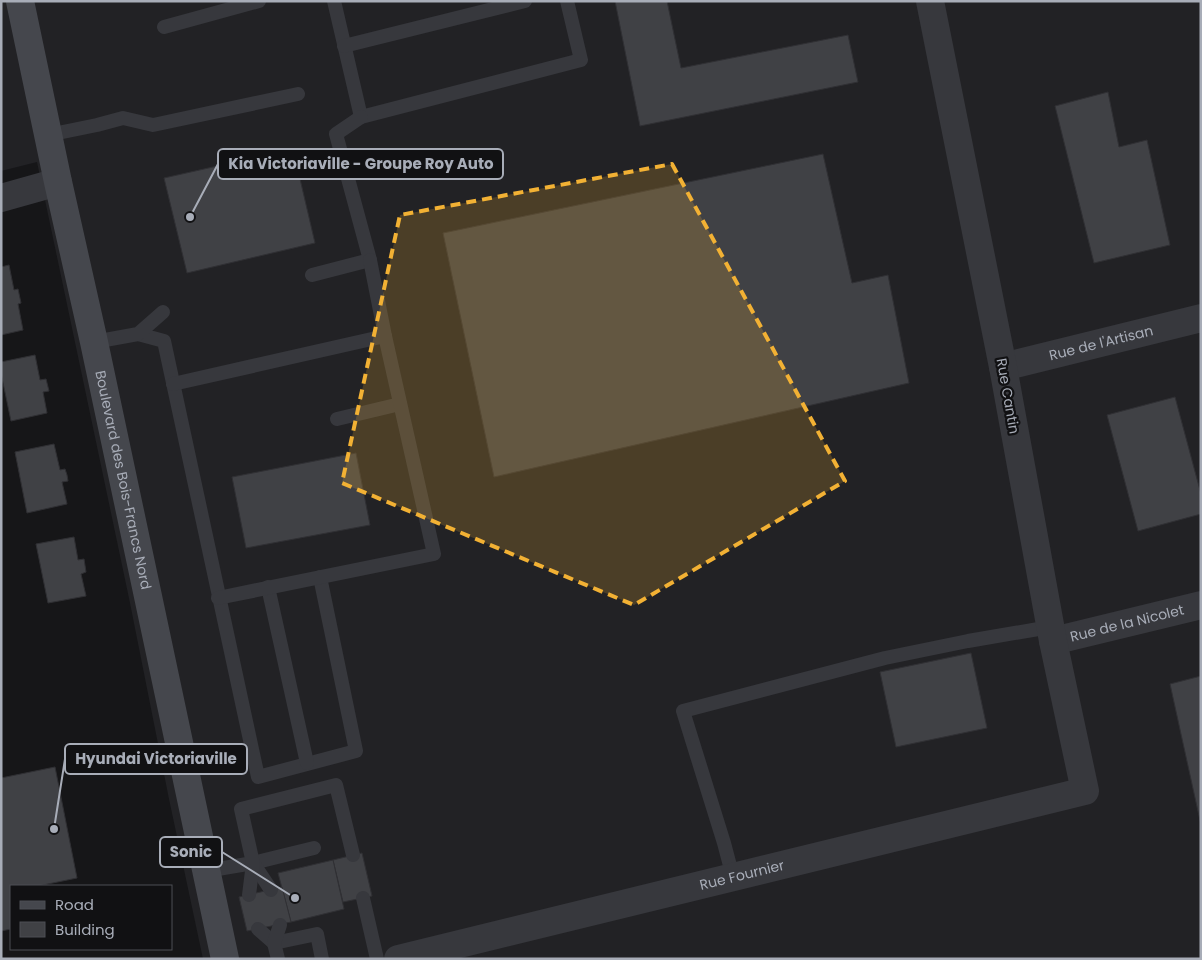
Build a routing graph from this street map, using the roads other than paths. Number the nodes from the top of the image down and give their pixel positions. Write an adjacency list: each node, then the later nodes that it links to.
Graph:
1 (20, 1): 11 (street, Boulevard des Bois-Francs Nord)
2 (259, 1): 7 (lane)
3 (334, 1): 8 (lane)
4 (526, 1): 8 (lane)
5 (566, 1): 10 (lane)
6 (930, 1): 21 (street, Rue Cantin)
7 (164, 27)
8 (344, 46): 10 (lane)
9 (298, 94): 11 (lane)
10 (360, 116): 14 (lane)
11 (48, 135): 12 (street, Boulevard des Bois-Francs Nord)
12 (58, 182): 13 (street); 20 (street, Boulevard des Bois-Francs Nord)
13 (1, 198)
14 (370, 260): 15 (lane); 19 (lane)
15 (312, 275)
16 (163, 312): 18 (lane)
17 (1201, 318): 21 (street, Rue de l'Artisan)
18 (138, 334): 20 (lane); 22 (lane)
19 (384, 336): 22 (lane); 23 (lane)
20 (94, 342): 35 (street, Boulevard des Bois-Francs Nord)
21 (1003, 367): 29 (street, Rue Cantin)
22 (173, 384): 27 (lane)
23 (400, 404): 24 (lane); 25 (lane)
24 (337, 419)
25 (320, 576): 26 (lane); 30 (lane)
26 (268, 587): 27 (lane); 30 (lane)
27 (218, 598): 30 (lane)
28 (1201, 605): 29 (street, Rue de la Nicolet)
29 (1052, 634): 31 (street, Rue Cantin); 36 (lane)
30 (307, 764)
31 (1085, 792): 36 (street, Rue Fournier)
32 (314, 848): 34 (lane)
33 (353, 855): 34 (lane)
34 (253, 862): 35 (lane); 37 (lane); 38 (lane)
35 (206, 871): 43 (street, Boulevard des Bois-Francs Nord)
36 (733, 877): 46 (street, Rue Fournier)
37 (271, 890)
38 (249, 895)
39 (363, 898): 46 (lane)
40 (280, 925): 42 (lane)
41 (258, 929): 42 (lane)
42 (274, 943): 44 (lane); 45 (lane)
43 (225, 959)
44 (278, 959)
45 (322, 959)
46 (394, 959)

